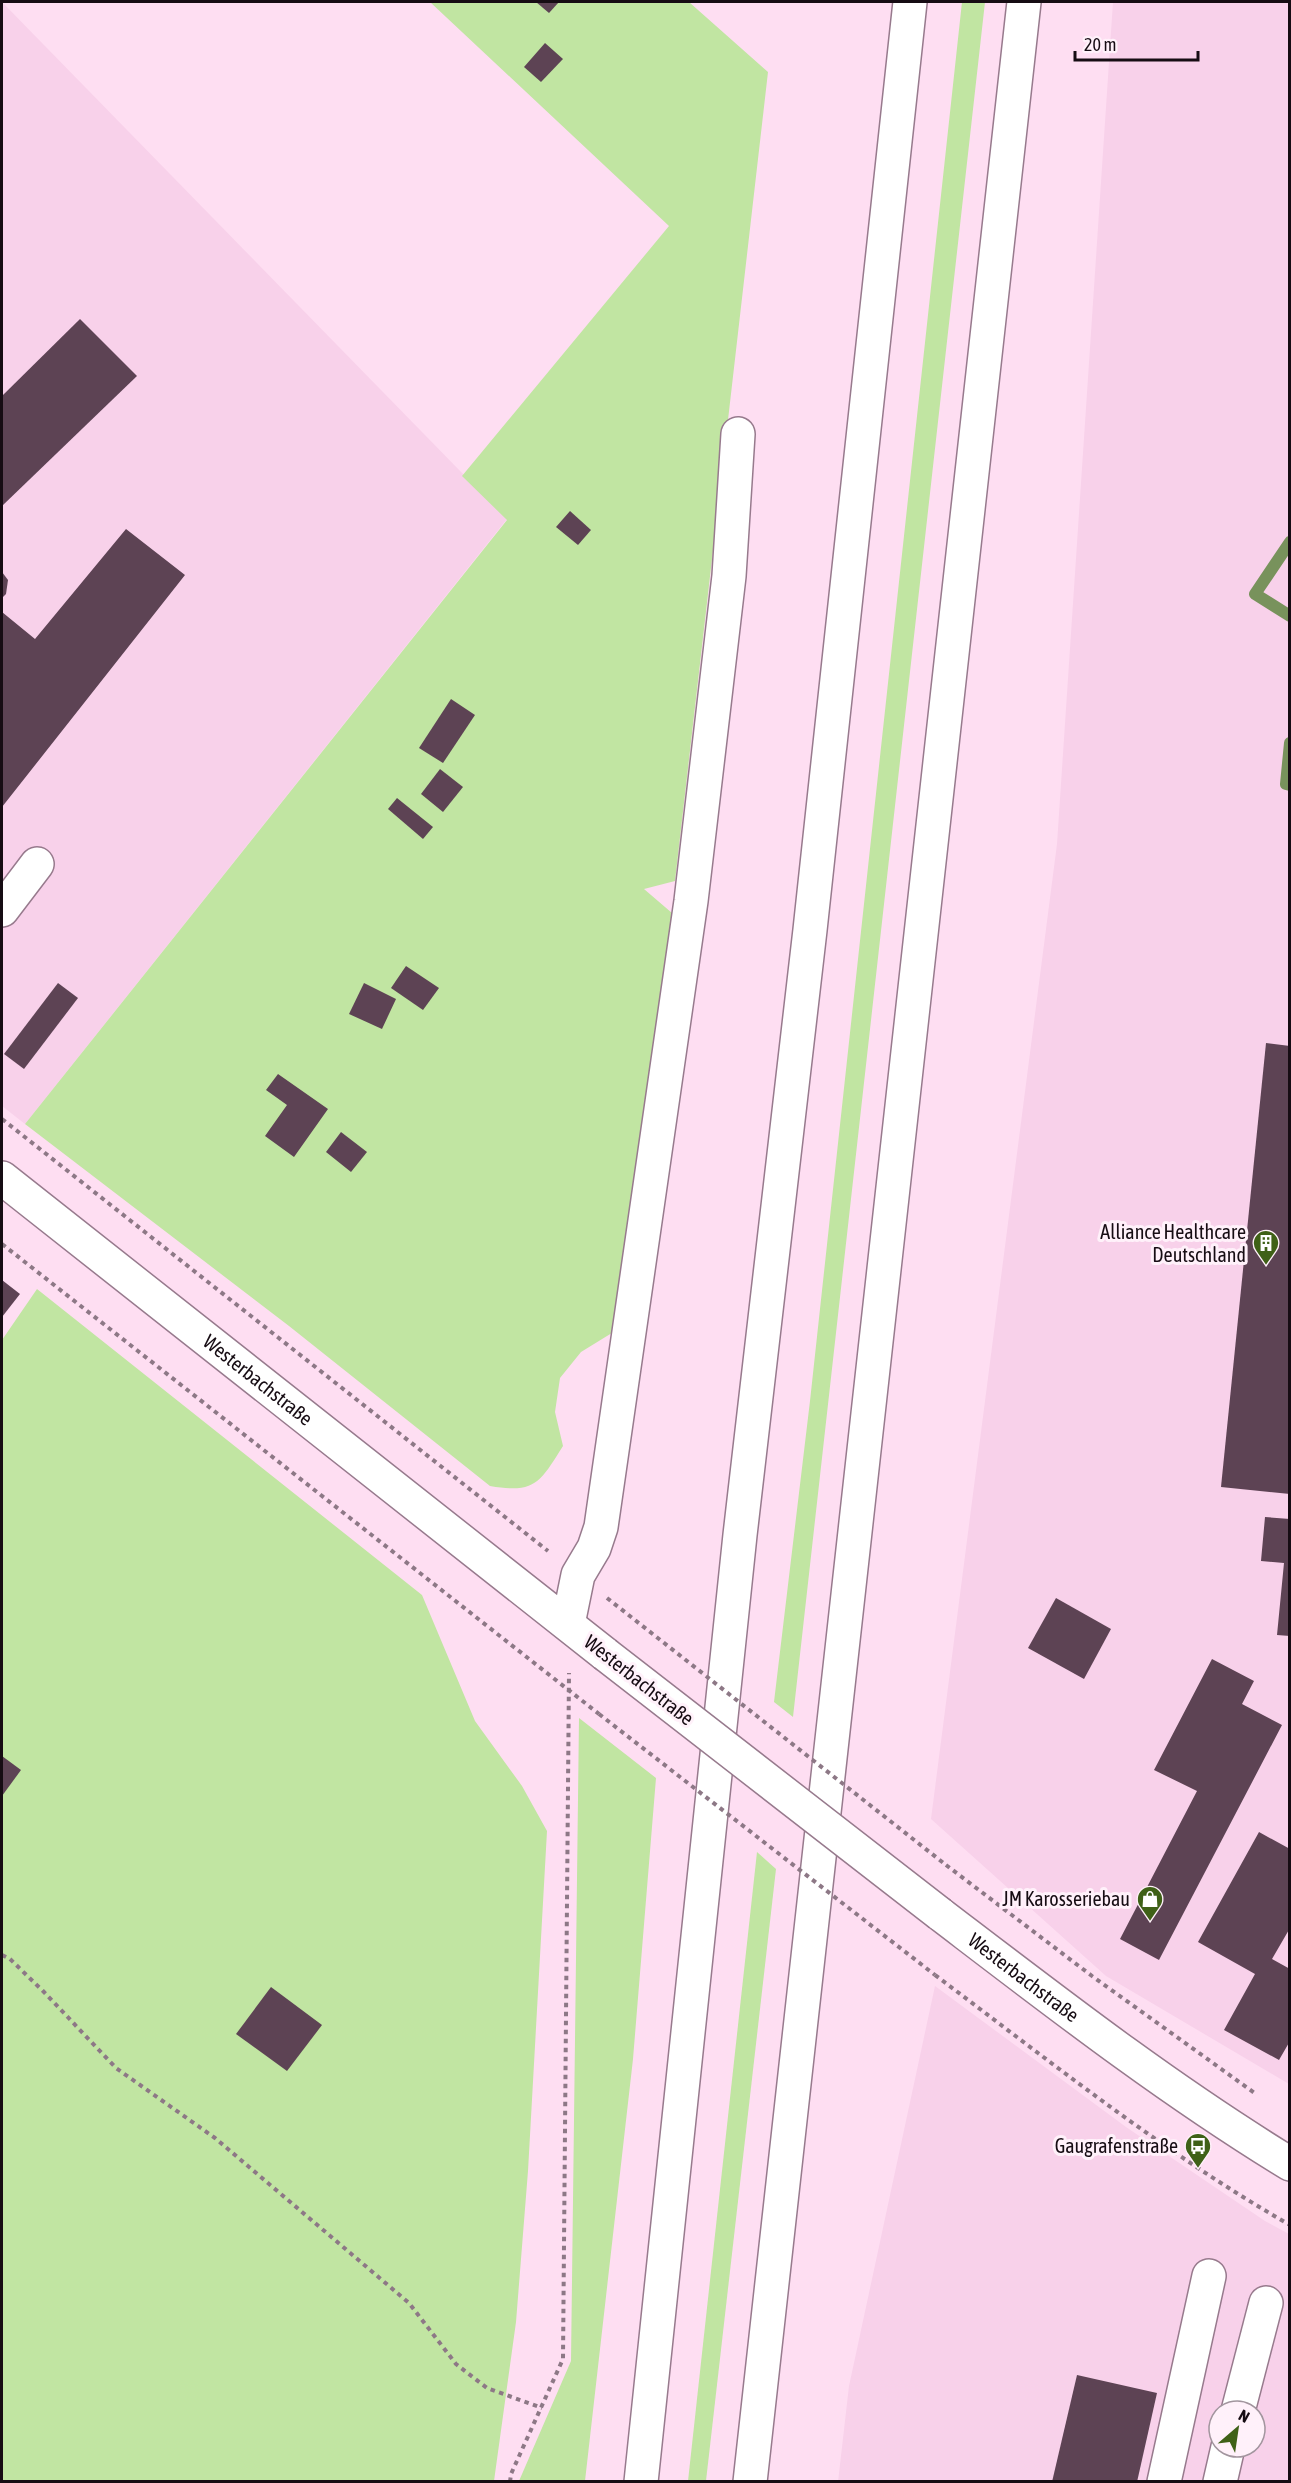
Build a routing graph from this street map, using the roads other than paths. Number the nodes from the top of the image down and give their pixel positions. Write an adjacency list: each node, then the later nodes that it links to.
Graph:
1 (910, 2): 13 (main road)
2 (1024, 2): 14 (main road)
3 (738, 434): 7 (main road)
4 (37, 864): 5 (main road)
5 (2, 910)
6 (2, 1178): 7 (main road, Westerbachstraße)
7 (568, 1624): 8 (main road, Westerbachstraße, bridge)
8 (1290, 2164)
9 (1209, 2276): 15 (main road)
10 (1266, 2303): 11 (main road)
11 (1241, 2399)
12 (1225, 2459): 16 (main road)
13 (641, 2481)
14 (750, 2481)
15 (1164, 2481)
16 (1220, 2481)

